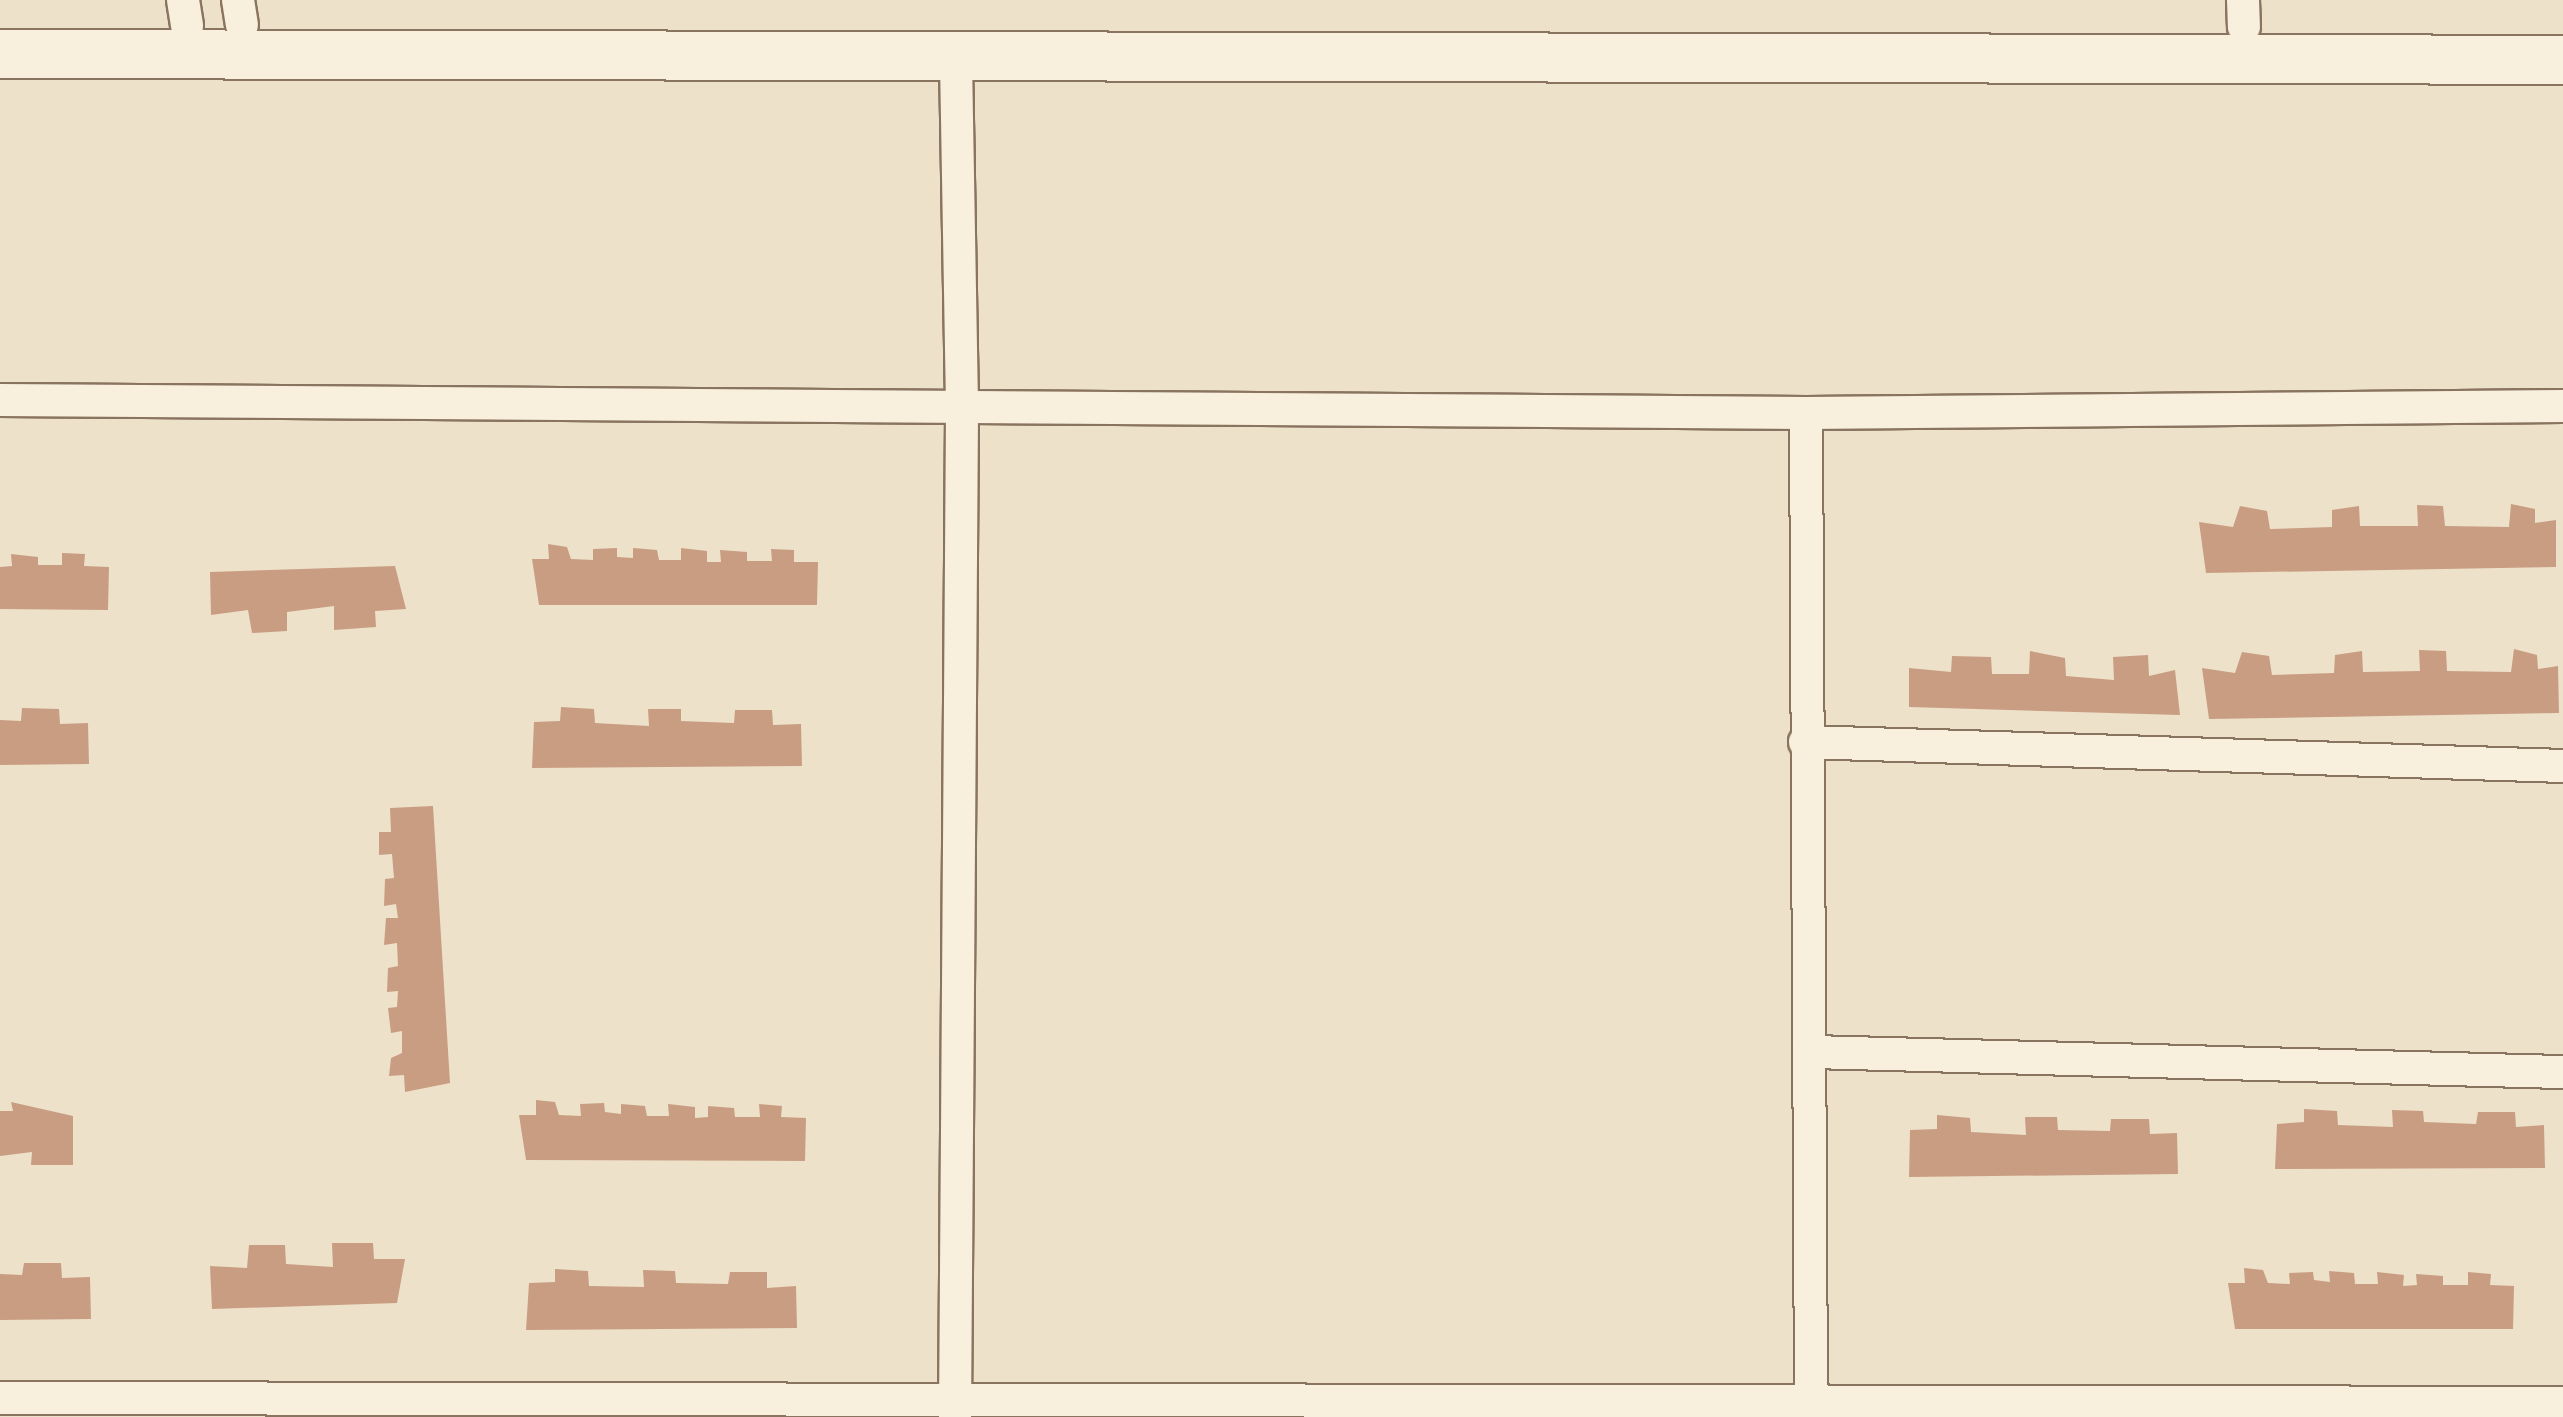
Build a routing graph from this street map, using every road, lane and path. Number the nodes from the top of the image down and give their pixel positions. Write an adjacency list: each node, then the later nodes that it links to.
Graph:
1 (185, 13): 2 (street); 4 (street)
2 (240, 13): 3 (street)
3 (2244, 13): 5 (street)
4 (0, 26)
5 (2563, 27)
6 (0, 54): 7 (street)
7 (956, 56): 8 (street); 10 (street)
8 (2563, 60)
9 (0, 400): 10 (street)
10 (962, 405): 12 (street); 20 (street)
11 (2563, 406): 12 (street)
12 (1806, 413): 13 (street)
13 (1805, 742): 14 (street); 15 (street)
14 (2563, 766)
15 (1812, 1052): 16 (street); 17 (street)
16 (2563, 1072)
17 (1812, 1397): 20 (street); 21 (street)
18 (0, 1398): 20 (street)
19 (2563, 1403): 21 (street)
20 (955, 1409)
21 (2238, 1411)

